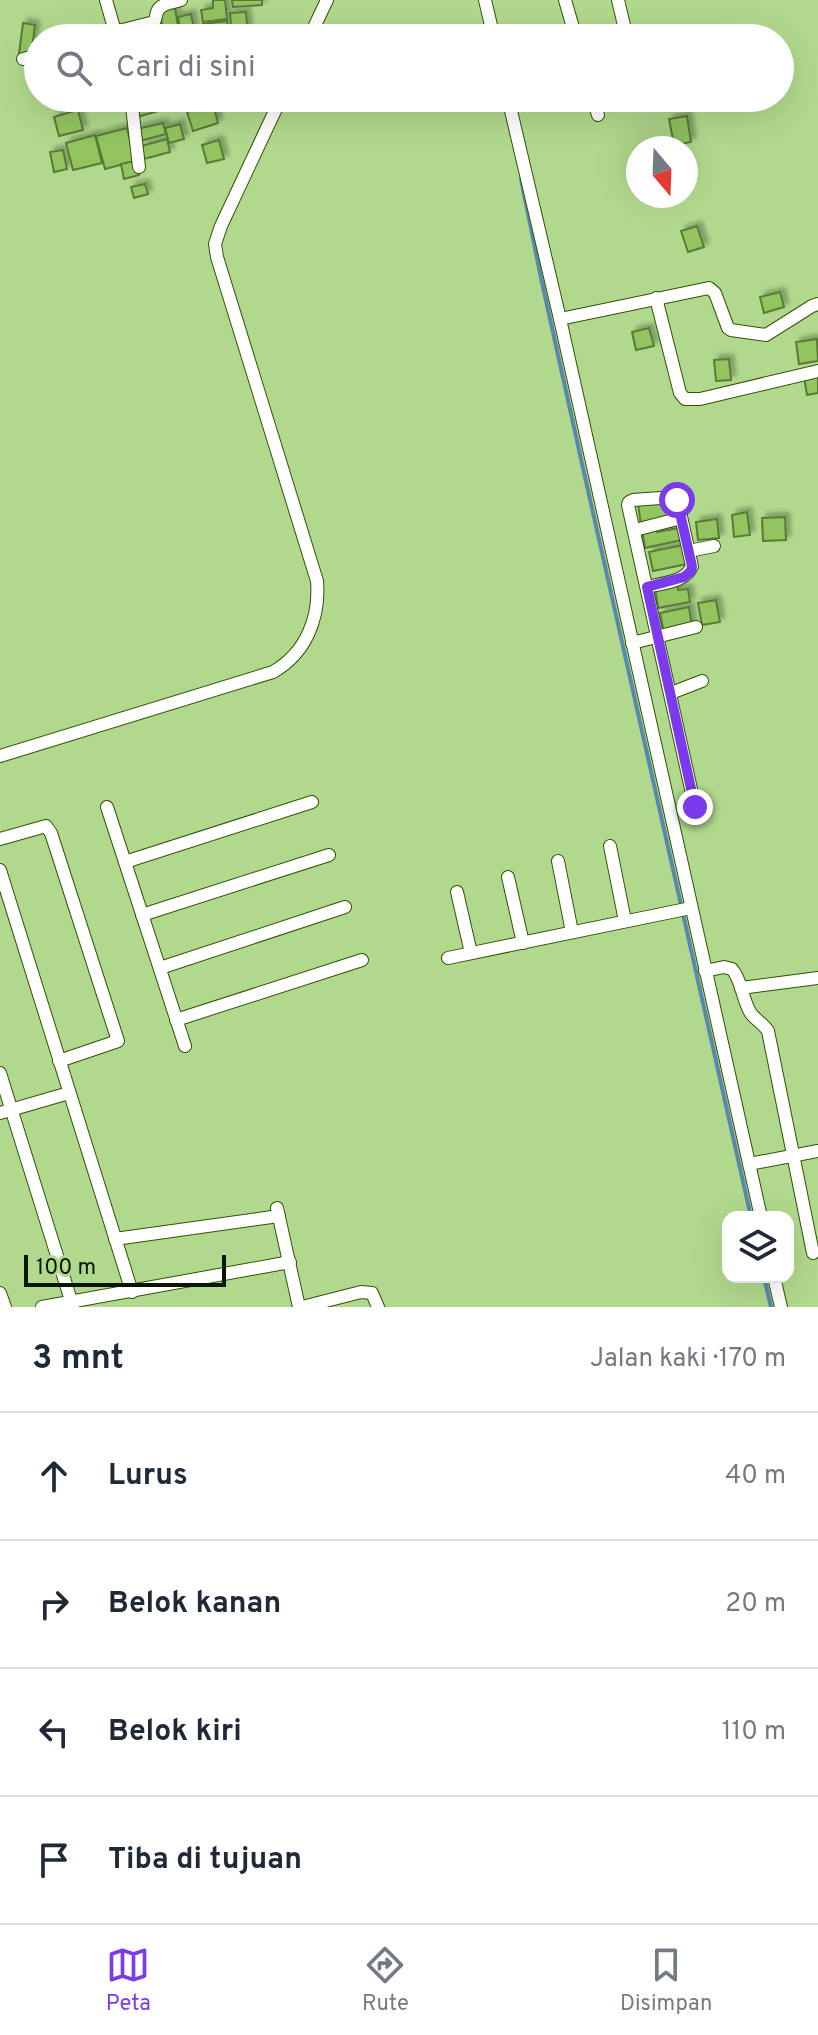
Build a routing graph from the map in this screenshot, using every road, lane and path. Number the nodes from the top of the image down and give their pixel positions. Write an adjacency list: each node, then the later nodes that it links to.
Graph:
1 (106, 0): 7 (street)
2 (181, 0): 8 (street)
3 (327, 0): 9 (street)
4 (485, 0): 10 (street)
5 (565, 0): 11 (street)
6 (618, 0): 12 (street)
7 (112, 24)
8 (148, 24)
9 (316, 24)
10 (491, 24)
11 (572, 24)
12 (624, 24)
13 (133, 112): 18 (street)
14 (274, 112): 35 (street)
15 (511, 112): 21 (street)
16 (597, 112): 17 (street)
17 (598, 115)
18 (139, 167)
19 (656, 298): 20 (street); 21 (street); 22 (street)
20 (818, 304)
21 (560, 319): 30 (street)
22 (818, 371)
23 (681, 518): 24 (street); 24 (street); 26 (street)
24 (635, 530): 27 (street)
25 (714, 546): 26 (street)
26 (689, 551): 27 (street)
27 (647, 587): 29 (street)
28 (696, 627): 29 (street)
29 (658, 637): 30 (street); 32 (street)
30 (632, 643): 48 (street)
31 (702, 681): 32 (street)
32 (671, 693): 34 (street)
33 (696, 738): 34 (street)
34 (681, 744): 38 (street)
35 (0, 756)
36 (312, 802): 43 (street)
37 (107, 807): 43 (street)
38 (695, 807)
39 (0, 839): 62 (street)
40 (610, 846): 50 (street)
41 (329, 855): 49 (street)
42 (558, 861): 51 (street)
43 (125, 862): 49 (street)
44 (0, 870): 62 (street)
45 (508, 877): 52 (street)
46 (457, 892): 53 (street)
47 (345, 907): 56 (street)
48 (685, 909): 50 (street); 57 (street)
49 (142, 915): 56 (street)
50 (625, 921): 51 (street)
51 (572, 932): 52 (street)
52 (523, 943): 53 (street)
53 (471, 953): 54 (street)
54 (448, 958)
55 (362, 960): 60 (street)
56 (160, 968): 60 (street)
57 (705, 971): 59 (street); 68 (street)
58 (818, 978): 59 (street)
59 (741, 988): 67 (street)
60 (176, 1020): 61 (street)
61 (185, 1046)
62 (59, 1061): 64 (street)
63 (0, 1073): 65 (street)
64 (69, 1093): 65 (street); 70 (street)
65 (6, 1111): 76 (street)
66 (818, 1151): 67 (street)
67 (793, 1156): 68 (street); 71 (street)
68 (749, 1164): 69 (street)
69 (760, 1211)
70 (115, 1239): 72 (street); 74 (street)
71 (813, 1253)
72 (290, 1262): 74 (street); 79 (street)
73 (775, 1283): 81 (street)
74 (132, 1292): 76 (street)
75 (0, 1293): 77 (street)
76 (73, 1305): 78 (street)
77 (5, 1307)
78 (42, 1307)
79 (300, 1307): 80 (street)
80 (378, 1307)
81 (781, 1307)

